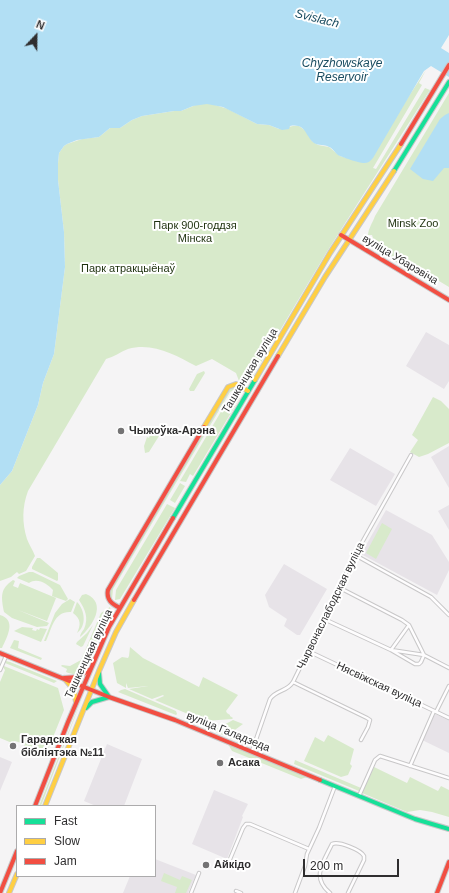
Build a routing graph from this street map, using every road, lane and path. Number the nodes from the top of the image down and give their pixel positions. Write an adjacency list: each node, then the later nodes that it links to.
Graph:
1 (449, 65): 3 (main road, Ташкенцкая вуліца)
2 (449, 82): 4 (main road, Ташкенцкая вуліца)
3 (341, 235): 4 (main road, вуліца Убарэвіча); 6 (main road, Ташкенцкая вуліца)
4 (349, 240): 5 (main road, вуліца Убарэвіча); 7 (main road, Ташкенцкая вуліца)
5 (449, 300)
6 (248, 391): 7 (main road); 11 (main road, Ташкенцкая вуліца); 11 (main road)
7 (255, 395): 12 (main road, Ташкенцкая вуліца)
8 (411, 455): 9 (street, Чырвонаслабодская вуліца)
9 (355, 555): 10 (street, Чырвонаслабодская вуліца); 13 (street)
10 (340, 588): 14 (street, Чырвонаслабодская вуліца); 15 (street)
11 (120, 608): 12 (main road); 21 (main road, Ташкенцкая вуліца)
12 (127, 612): 24 (main road, Ташкенцкая вуліца)
13 (449, 615)
14 (324, 619): 16 (street); 17 (street, Чырвонаслабодская вуліца)
15 (409, 625): 16 (street); 19 (street)
16 (391, 650): 19 (street); 19 (street)
17 (308, 651): 26 (street, Чырвонаслабодская вуліца); 33 (street, Нясвіжская вуліца)
18 (0, 654): 20 (main road, вуліца Галадзеда)
19 (424, 655): 22 (street)
20 (6, 656): 23 (street); 25 (main road, вуліца Галадзеда)
21 (92, 668): 25 (main road); 27 (main road, Ташкенцкая вуліца)
22 (449, 668)
23 (0, 670)
24 (99, 671): 29 (main road, Ташкенцкая вуліца); 30 (main road)
25 (64, 678): 27 (main road, вуліца Галадзеда); 31 (main road)
26 (293, 682): 35 (street); 36 (street, Чырвонаслабодская вуліца)
27 (84, 686): 29 (main road, вуліца Галадзеда); 31 (main road, Ташкенцкая вуліца)
28 (449, 686): 33 (street)
29 (92, 689): 30 (main road, вуліца Галадзеда); 32 (main road, Ташкенцкая вуліца)
30 (109, 696): 32 (main road); 36 (main road, вуліца Галадзеда)
31 (76, 704): 41 (main road, Ташкенцкая вуліца)
32 (83, 711): 42 (main road, Ташкенцкая вуліца)
33 (435, 711): 34 (street, Нясвіжская вуліца); 37 (street)
34 (449, 718)
35 (361, 740)
36 (252, 752): 39 (main road, вуліца Галадзеда)
37 (410, 766): 38 (street); 40 (street)
38 (449, 778)
39 (335, 786): 40 (main road, вуліца Галадзеда); 44 (street)
40 (359, 796): 43 (main road, вуліца Галадзеда)
41 (35, 805)
42 (45, 805)
43 (449, 829)
44 (309, 849): 47 (street); 55 (street)
45 (16, 853): 51 (main road)
46 (449, 862): 58 (main road)
47 (228, 864)
48 (199, 873): 53 (street)
49 (16, 876): 52 (main road)
50 (236, 891): 54 (street)
51 (0, 893)
52 (9, 893)
53 (191, 893)
54 (241, 893)
55 (295, 893)
56 (330, 893): 57 (street)
57 (348, 893)
58 (437, 893)

